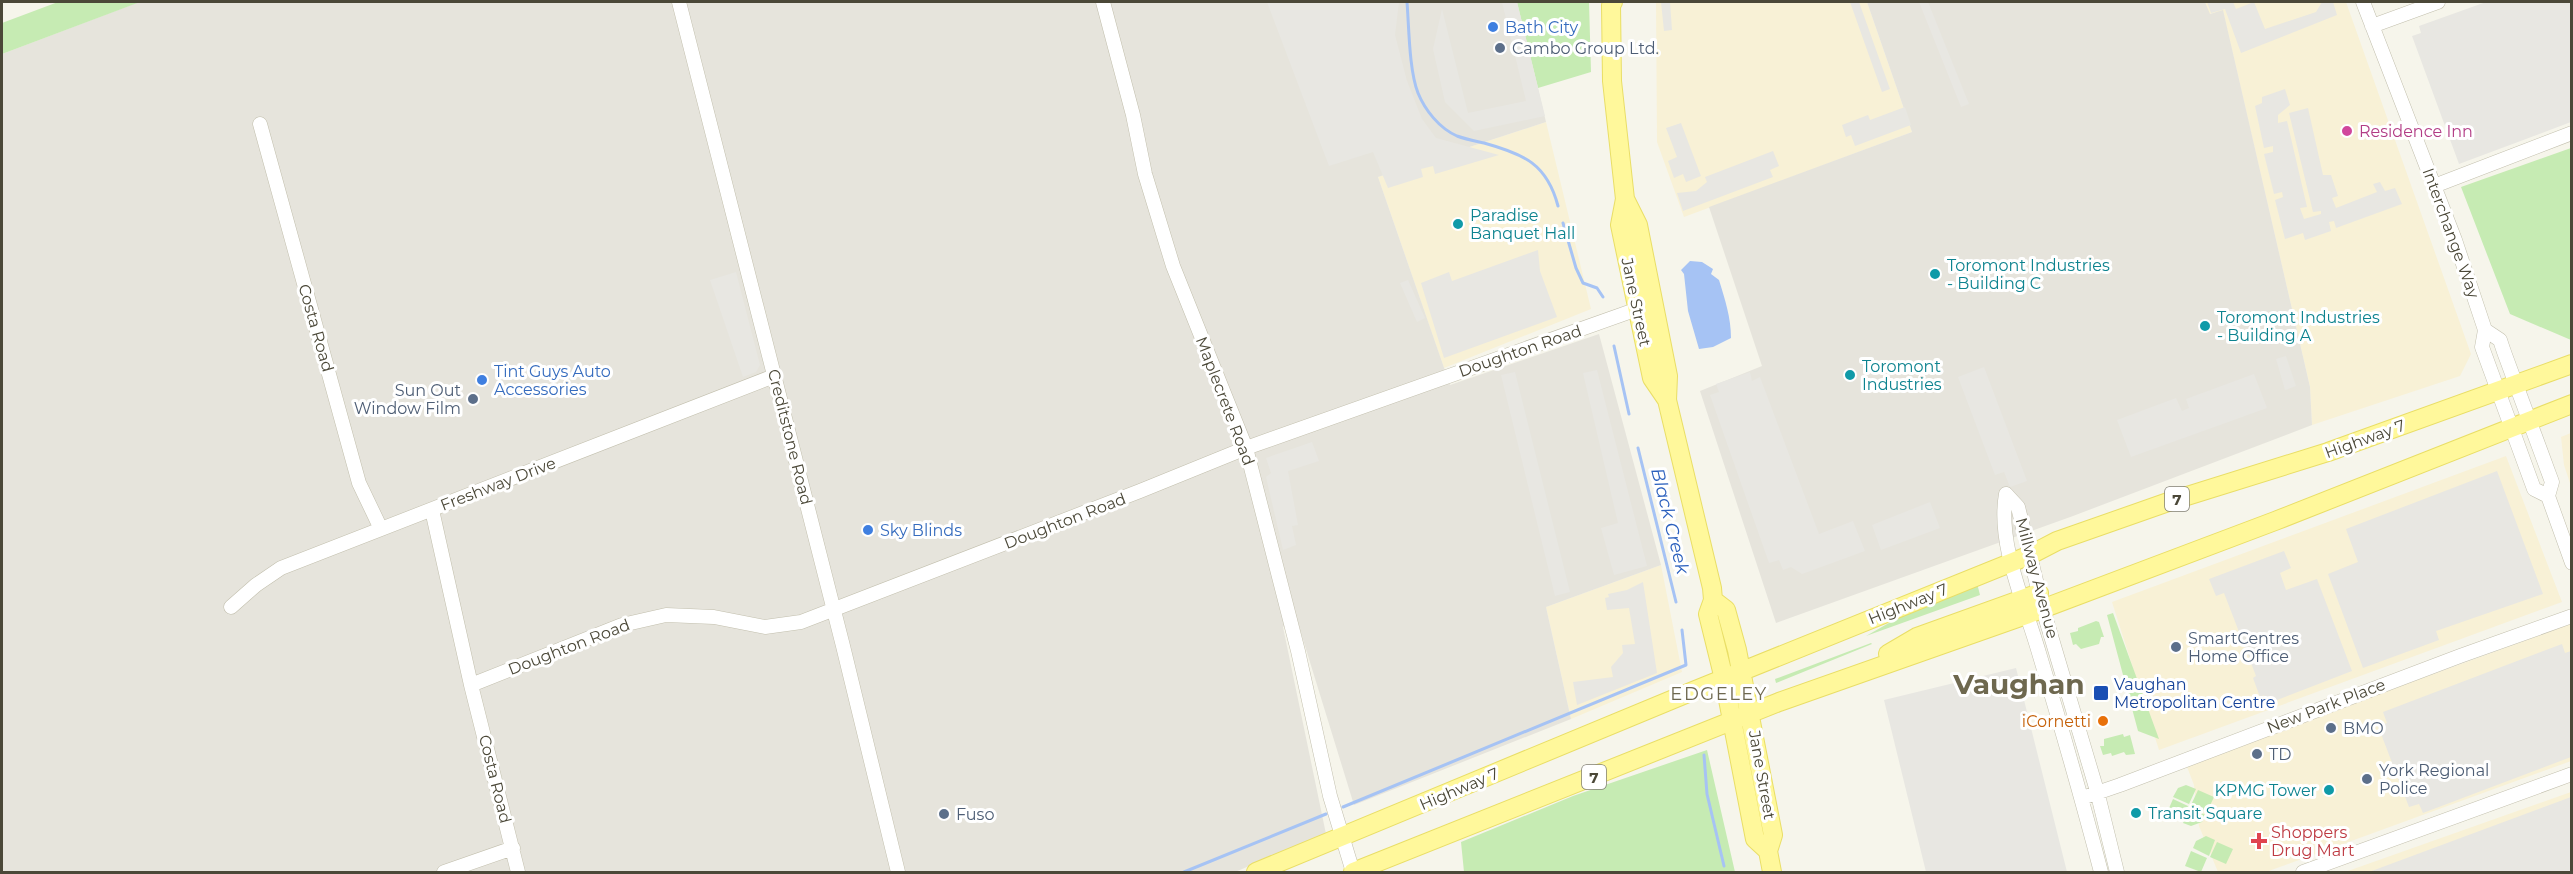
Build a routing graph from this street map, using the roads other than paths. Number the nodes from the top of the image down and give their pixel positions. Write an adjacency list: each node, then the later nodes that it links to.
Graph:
1 (679, 2): 13 (street, Creditstone Road)
2 (1103, 2): 19 (street, Maplecrete Road)
3 (2363, 2): 6 (street, Interchange Way)
4 (2438, 2): 6 (street)
5 (1611, 3): 10 (main road, Jane Street)
6 (2372, 26): 9 (street, Interchange Way)
7 (260, 124): 22 (street, Costa Road)
8 (2571, 133): 9 (street)
9 (2434, 186): 11 (street, Interchange Way)
10 (1645, 306): 19 (street, Doughton Road); 26 (main road, Jane Street)
11 (2486, 330): 14 (street, Interchange Way); 15 (street, Interchange Way)
12 (2571, 364): 14 (main road, Highway 7 / 7)
13 (774, 376): 21 (street, Freshway Drive); 29 (street, Creditstone Road)
14 (2515, 384): 15 (main road, Highway 7 / 7); 17 (street, Interchange Way)
15 (2496, 391): 18 (street, Interchange Way); 23 (main road, Highway 7 / 7)
16 (2571, 404): 17 (main road, 7)
17 (2528, 421): 18 (main road, 7); 20 (street, Interchange Way)
18 (2510, 428): 20 (street, Interchange Way); 27 (main road, 7)
19 (1246, 448): 29 (street, Doughton Road); 39 (street, Maplecrete Road)
20 (2548, 496): 25 (street)
21 (432, 510): 22 (street, Freshway Drive); 33 (street, Costa Road)
22 (381, 530): 28 (street, Freshway Drive)
23 (2030, 555): 24 (main road, Highway 7 / 7); 24 (street, Millway Avenue); 27 (street, Millway Avenue)
24 (2011, 561): 27 (street, Millway Avenue); 31 (main road, Highway 7 / 7)
25 (2571, 563)
26 (1713, 600): 31 (main road, Jane Street); 32 (main road, Jane Street)
27 (2032, 604): 34 (main road, 7); 37 (street, Millway Avenue); 38 (street, Millway Avenue)
28 (231, 607)
29 (834, 610): 33 (street, Doughton Road); 45 (street, Creditstone Road)
30 (2571, 616): 37 (street, New Park Place)
31 (1742, 673): 32 (main road, Highway 7 / 7); 34 (main road, Jane Street)
32 (1724, 679): 35 (main road, Jane Street); 39 (main road, Highway 7 / 7)
33 (471, 685): 40 (street, Costa Road)
34 (1751, 715): 35 (main road, 7); 41 (main road, Jane Street)
35 (1733, 722): 41 (main road, Jane Street); 42 (main road, 7)
36 (2571, 774): 50 (street)
37 (2097, 791): 38 (street, New Park Place); 49 (street, Millway Avenue)
38 (2082, 798): 48 (street, Millway Avenue)
39 (1342, 838): 42 (street, Maplecrete Road); 46 (main road, Highway 7 / 7)
40 (513, 848): 43 (street); 44 (street, Costa Road)
41 (1768, 851): 47 (main road, Jane Street)
42 (1353, 872)
43 (444, 873)
44 (518, 873)
45 (898, 873)
46 (1256, 873)
47 (1772, 873)
48 (2101, 873)
49 (2117, 873)
50 (2303, 873)

